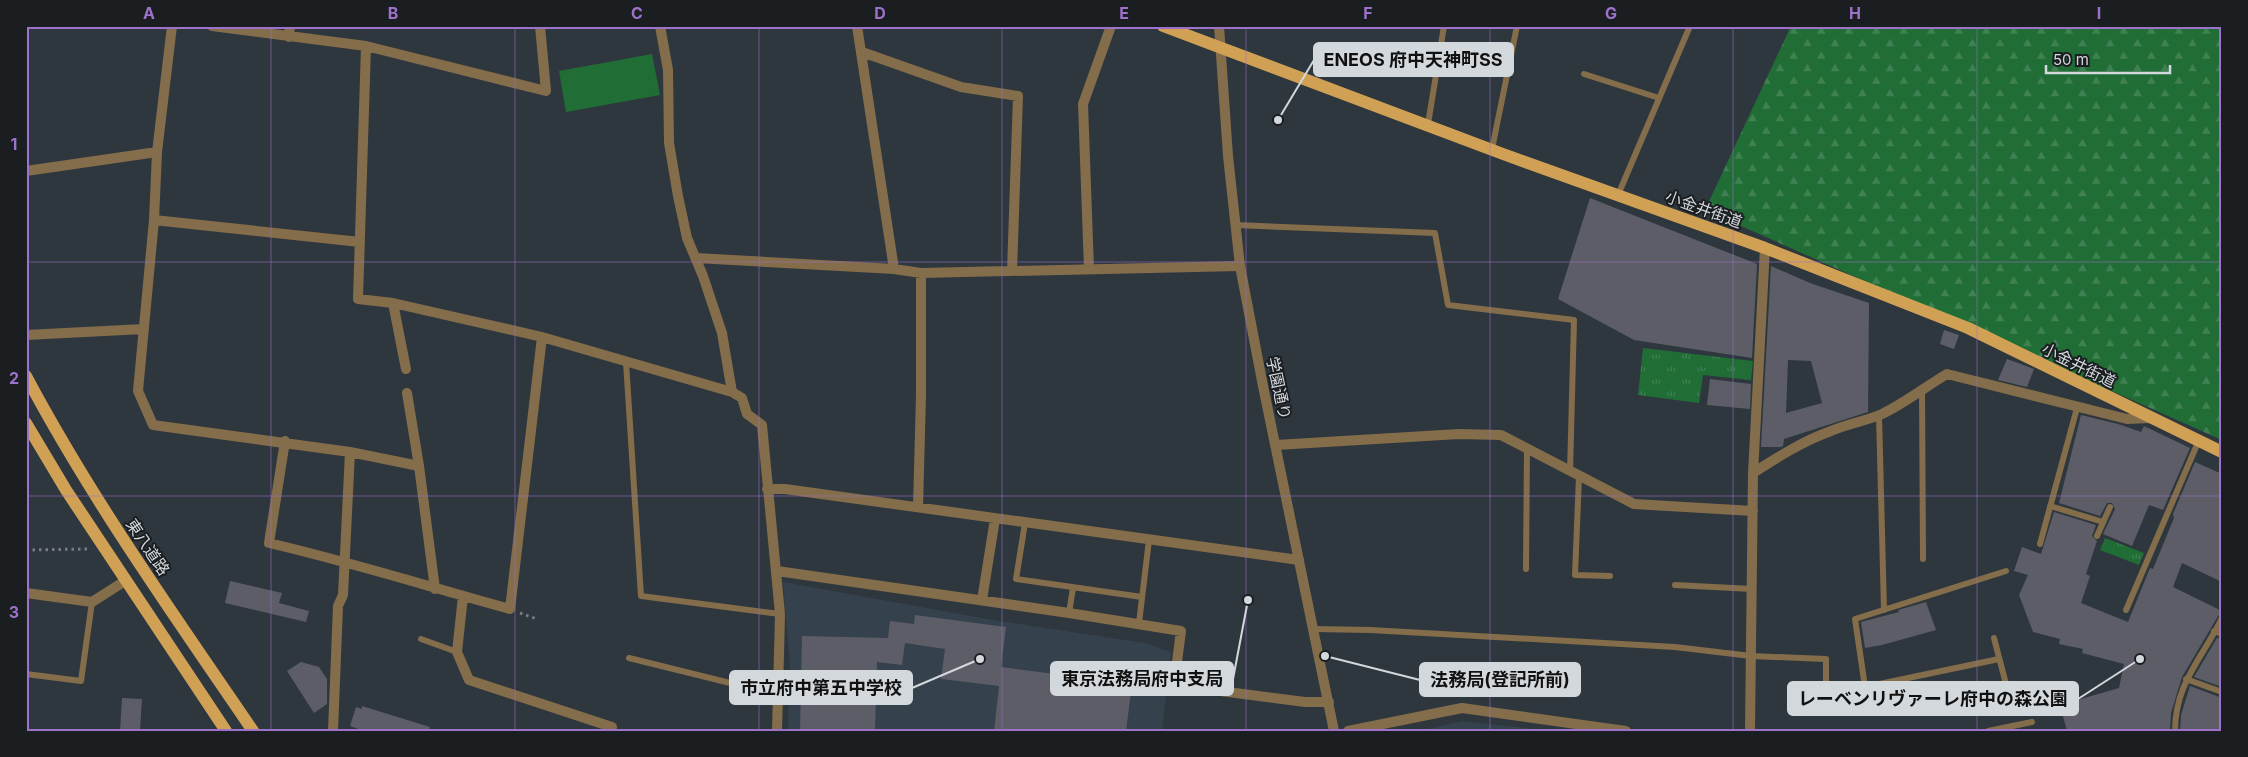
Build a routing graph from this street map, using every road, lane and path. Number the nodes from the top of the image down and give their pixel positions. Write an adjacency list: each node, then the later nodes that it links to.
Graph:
1 (172, 26): 20 (street)
2 (212, 26): 12 (street)
3 (540, 26): 13 (street)
4 (660, 26): 27 (street)
5 (857, 26): 15 (street)
6 (1111, 26): 30 (street)
7 (1162, 26): 14 (main road, 小金井街道)
8 (1219, 26): 14 (street, 学園通り)
9 (1444, 26): 18 (lane)
10 (1517, 26): 19 (lane)
11 (1690, 26): 17 (lane)
12 (289, 31): 13 (street)
13 (366, 46): 25 (street)
14 (1220, 47): 18 (main road, 小金井街道); 24 (street, 学園通り)
15 (862, 52): 29 (street); 31 (street)
16 (1584, 74): 17 (lane)
17 (1659, 98): 22 (lane)
18 (1428, 124): 19 (main road, 小金井街道)
19 (1492, 149): 22 (main road, 小金井街道)
20 (157, 152): 21 (street); 23 (street)
21 (26, 171)
22 (1618, 195): 26 (main road, 小金井街道)
23 (154, 220): 25 (street); 34 (street)
24 (1235, 225): 28 (street, 学園通り); 55 (lane)
25 (360, 242): 33 (street)
26 (1765, 248): 45 (main road, 小金井街道); 54 (street)
27 (696, 258): 29 (street); 41 (street)
28 (1240, 266): 30 (street); 49 (street, 学園通り)
29 (894, 269): 32 (street)
30 (1089, 269): 31 (street)
31 (1012, 271): 32 (street)
32 (920, 274): 58 (street)
33 (394, 303): 36 (street); 38 (street)
34 (144, 329): 35 (street); 48 (street)
35 (26, 335)
36 (542, 337): 37 (street); 82 (street)
37 (626, 362): 41 (street); 89 (lane)
38 (406, 369)
39 (26, 376): 111 (main road, 東八道路)
40 (1922, 388): 43 (street); 44 (street); 69 (lane)
41 (732, 392): 56 (street)
42 (407, 393): 53 (street)
43 (2077, 408): 45 (street); 57 (lane)
44 (1879, 415): 54 (street); 86 (lane)
45 (2152, 418): 47 (main road, 小金井街道)
46 (26, 423): 67 (main road)
47 (2199, 440): 52 (main road, 小金井街道); 87 (lane)
48 (285, 442): 51 (street); 71 (street)
49 (1276, 445): 50 (street); 70 (street, 学園通り)
50 (1527, 448): 55 (street); 72 (lane)
51 (350, 452): 53 (street); 71 (street)
52 (2222, 452)
53 (419, 466): 79 (street)
54 (1753, 473): 60 (street)
55 (1574, 474): 60 (street); 75 (lane)
56 (767, 489): 58 (street); 73 (street)
57 (2050, 506): 62 (lane); 66 (lane)
58 (918, 507): 61 (street)
59 (2110, 507): 62 (lane)
60 (1753, 511): 80 (street)
61 (994, 519): 63 (street); 84 (street)
62 (2103, 522): 64 (lane)
63 (1026, 523): 65 (street); 78 (lane)
64 (2097, 536)
65 (1149, 540): 70 (street); 83 (lane)
66 (2040, 544)
67 (104, 548): 68 (path); 76 (main road)
68 (26, 550)
69 (1923, 558)
70 (1299, 560): 92 (street, 学園通り)
71 (344, 561): 79 (street); 112 (street)
72 (1526, 569)
73 (777, 571): 84 (street); 89 (street)
74 (2006, 571): 86 (lane)
75 (1610, 576)
76 (125, 581): 85 (street); 110 (main road)
77 (1675, 585): 80 (lane)
78 (1074, 588): 83 (lane); 88 (lane)
79 (435, 589): 82 (street)
80 (1752, 589): 98 (street)
81 (26, 593): 85 (street)
82 (463, 596): 97 (street)
83 (1142, 597): 91 (lane)
84 (982, 600): 88 (street)
85 (92, 602): 101 (lane)
86 (1884, 610): 103 (lane)
87 (2126, 610)
88 (1069, 612): 91 (street)
89 (780, 614): 106 (street)
90 (2222, 618): 93 (lane)
91 (1139, 623): 107 (street)
92 (1314, 629): 98 (lane); 107 (street, 学園通り)
93 (2214, 631): 94 (lane); 102 (lane)
94 (2222, 634)
95 (1994, 638): 100 (lane)
96 (421, 639): 97 (lane)
97 (457, 652): 109 (street)
98 (1750, 656): 103 (lane); 117 (street)
99 (629, 658): 106 (lane)
100 (2000, 659): 103 (lane); 104 (lane)
101 (26, 674)
102 (2186, 679): 105 (lane); 119 (lane)
103 (1865, 687)
104 (2007, 688)
105 (2222, 692)
106 (779, 695): 113 (street)
107 (1329, 702): 114 (street, 学園通り)
108 (2032, 722): 118 (lane)
109 (612, 727)
110 (226, 731)
111 (253, 731)
112 (334, 731)
113 (777, 731)
114 (1334, 731)
115 (1348, 731): 116 (street)
116 (1626, 731)
117 (1750, 731)
118 (1988, 731)
119 (2175, 731)

